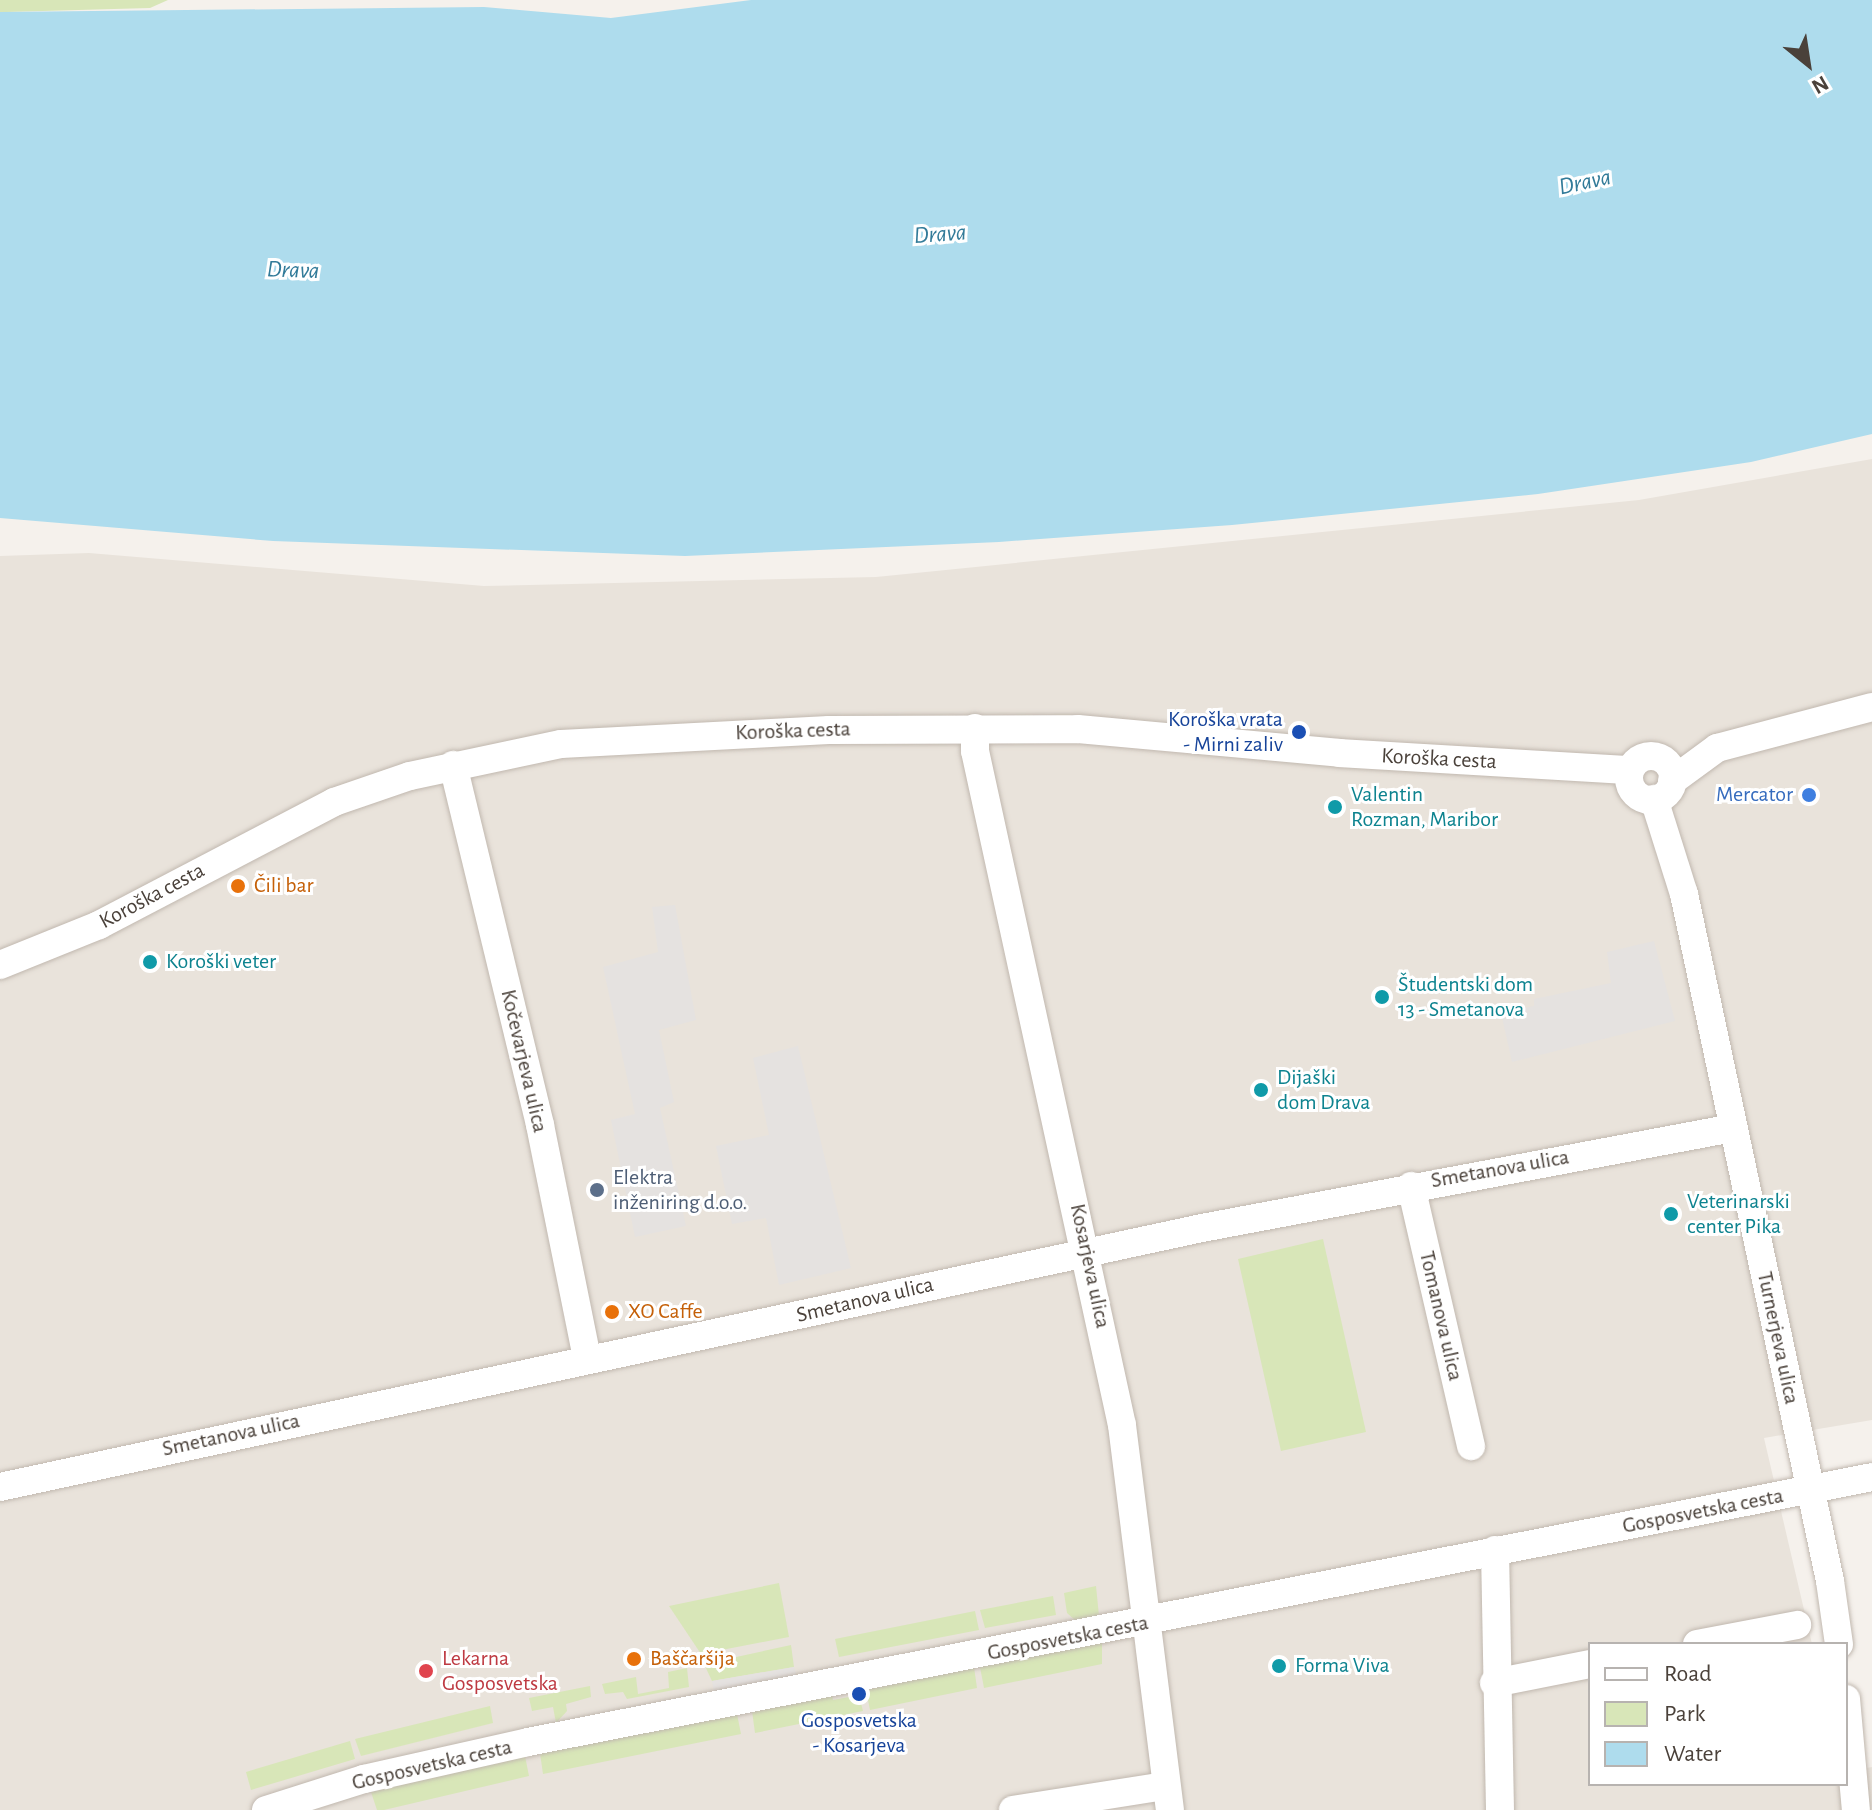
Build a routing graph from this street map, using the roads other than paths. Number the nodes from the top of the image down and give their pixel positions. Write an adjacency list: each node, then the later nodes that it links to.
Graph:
1 (1872, 707): 3 (street)
2 (975, 728): 5 (street, Koroška cesta); 6 (street, Koroška cesta); 11 (street, Kosarjeva ulica)
3 (1717, 748): 4 (street); 7 (street)
4 (1656, 756): 6 (street); 7 (street)
5 (453, 765): 8 (street, Koroška cesta); 12 (street, Kočevarjeva ulica)
6 (1630, 770): 7 (street)
7 (1663, 790): 9 (street, Turnerjeva ulica)
8 (0, 965)
9 (1733, 1128): 10 (street, Smetanova ulica); 16 (street, Turnerjeva ulica)
10 (1411, 1186): 11 (street, Smetanova ulica); 13 (street, Tomanova ulica)
11 (1087, 1252): 12 (street, Smetanova ulica); 18 (street, Kosarjeva ulica)
12 (587, 1358): 15 (street, Smetanova ulica)
13 (1471, 1446)
14 (1872, 1477): 16 (street, Gosposvetska cesta)
15 (0, 1487)
16 (1810, 1490): 17 (street, Gosposvetska cesta); 21 (street, Turnerjeva ulica)
17 (1495, 1550): 18 (street, Gosposvetska cesta); 23 (street)
18 (1148, 1623): 25 (street, Kosarjeva ulica); 26 (street, Gosposvetska cesta)
19 (1797, 1625): 20 (street)
20 (1708, 1642)
21 (1839, 1642)
22 (1588, 1664): 23 (street)
23 (1494, 1683): 28 (street)
24 (1848, 1721): 29 (street)
25 (1167, 1798): 27 (street)
26 (266, 1810)
27 (1013, 1810)
28 (1500, 1810)
29 (1856, 1810)

